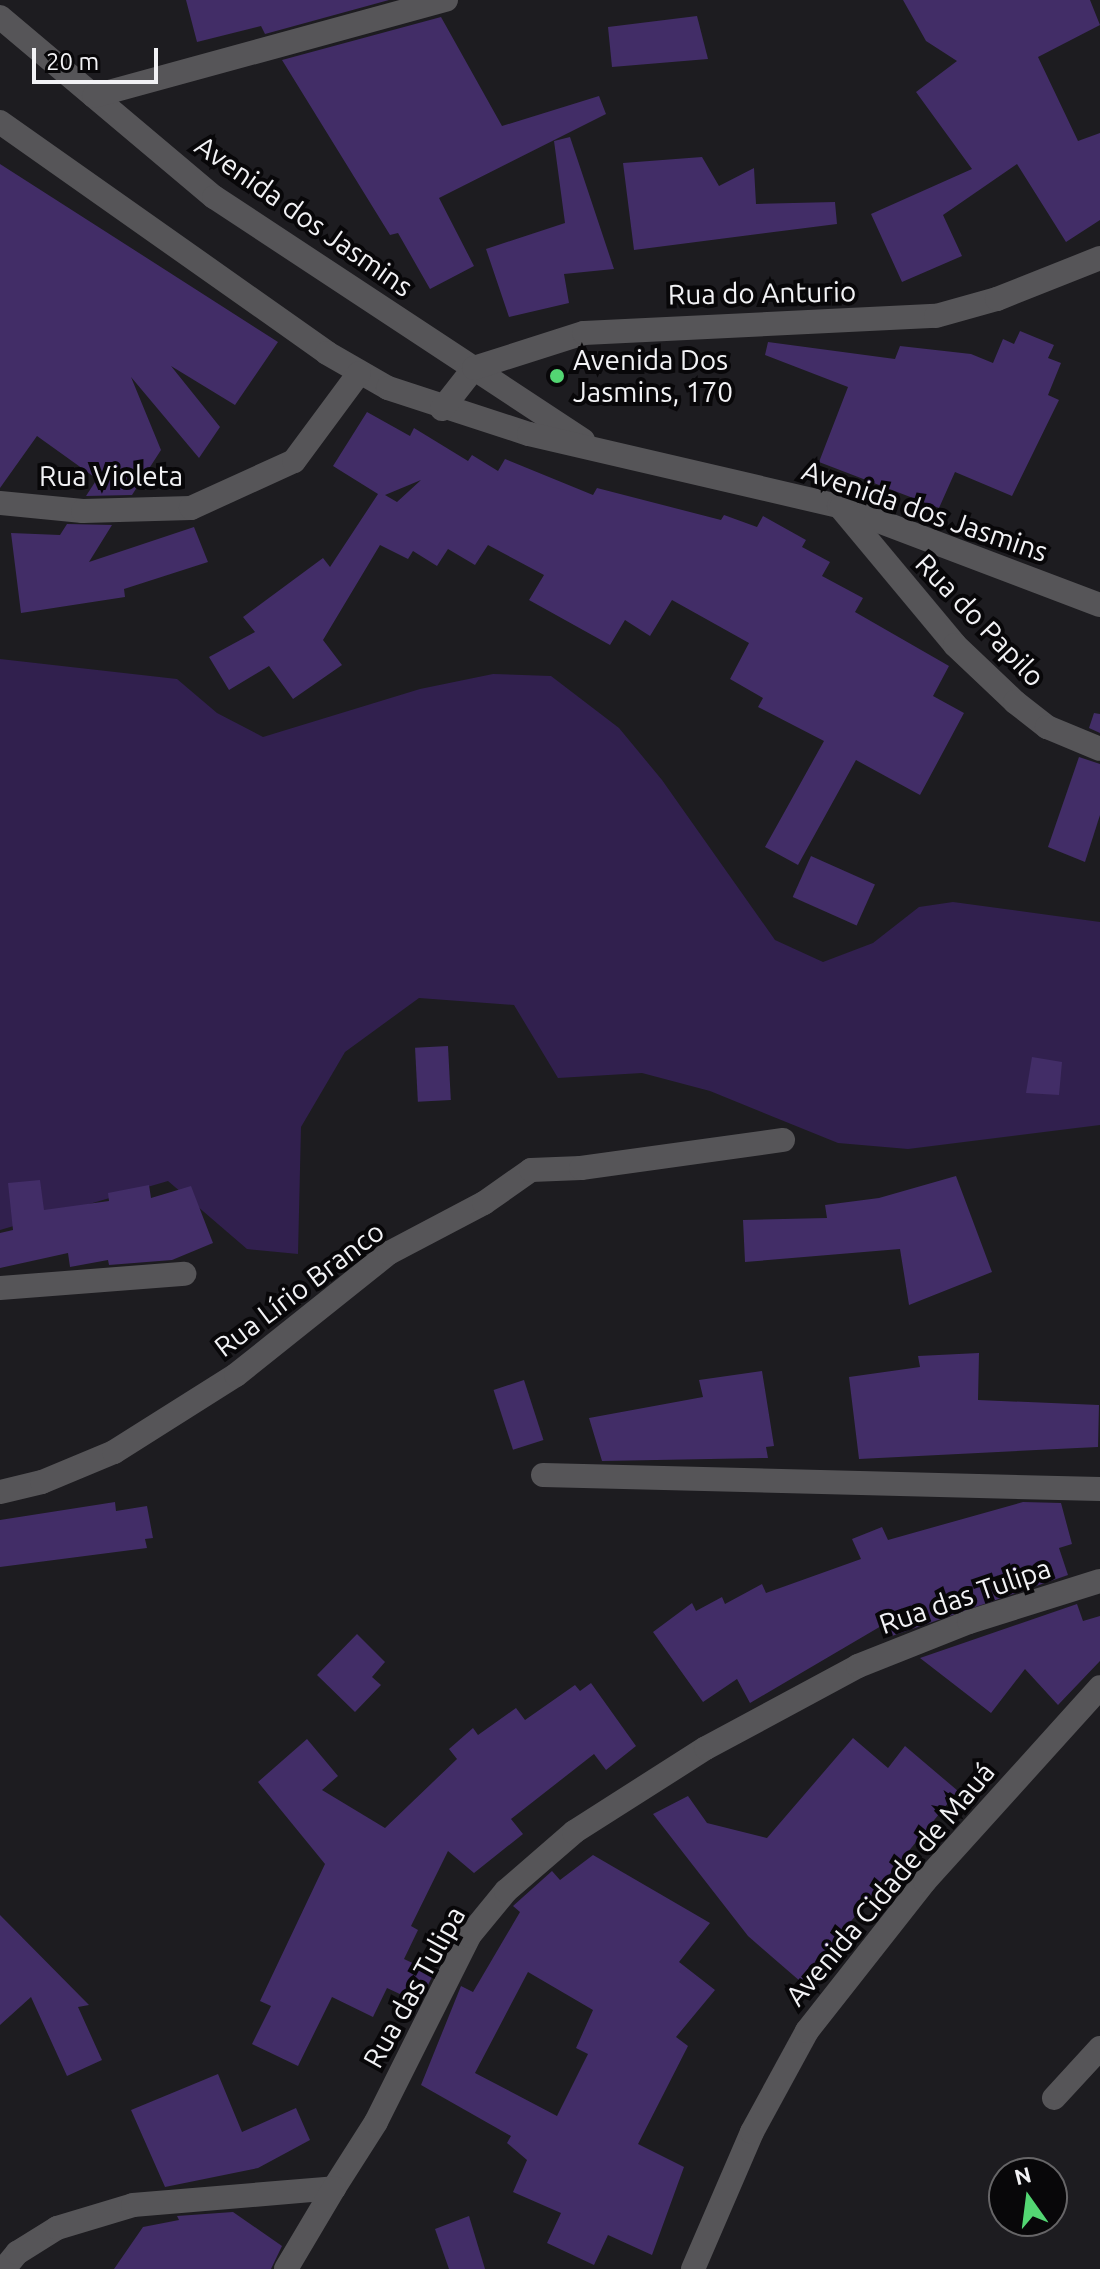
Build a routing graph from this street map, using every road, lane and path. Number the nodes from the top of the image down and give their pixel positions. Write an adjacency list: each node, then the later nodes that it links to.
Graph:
1 (446, 0): 3 (street)
2 (0, 17): 3 (street, Avenida dos Jasmins)
3 (94, 96): 6 (street, Avenida dos Jasmins)
4 (0, 122): 7 (street, Avenida dos Jasmins)
5 (1100, 258): 6 (street, Rua do Anturio)
6 (474, 368): 8 (street); 9 (street, Avenida dos Jasmins)
7 (359, 373): 8 (street, Avenida dos Jasmins); 10 (street, Rua Violeta)
8 (442, 409): 9 (street, Avenida dos Jasmins)
9 (589, 444): 11 (street, Avenida dos Jasmins)
10 (0, 503)
11 (839, 506): 12 (street, Avenida dos Jasmins); 13 (street, Rua do Papilo)
12 (1100, 605)
13 (1100, 749)
14 (783, 1140): 19 (street, Rua Lírio Branco)
15 (184, 1274): 16 (street)
16 (0, 1288)
17 (543, 1475): 18 (street)
18 (1100, 1489)
19 (0, 1492)
20 (1100, 1581): 24 (street, Rua das Tulipa)
21 (1100, 1687): 27 (street, Avenida Cidade de Mauá)
22 (1100, 2048): 23 (street)
23 (1054, 2098)
24 (334, 2188): 25 (street); 26 (street, Rua das Tulipa)
25 (7, 2255)
26 (286, 2269)
27 (693, 2269)

